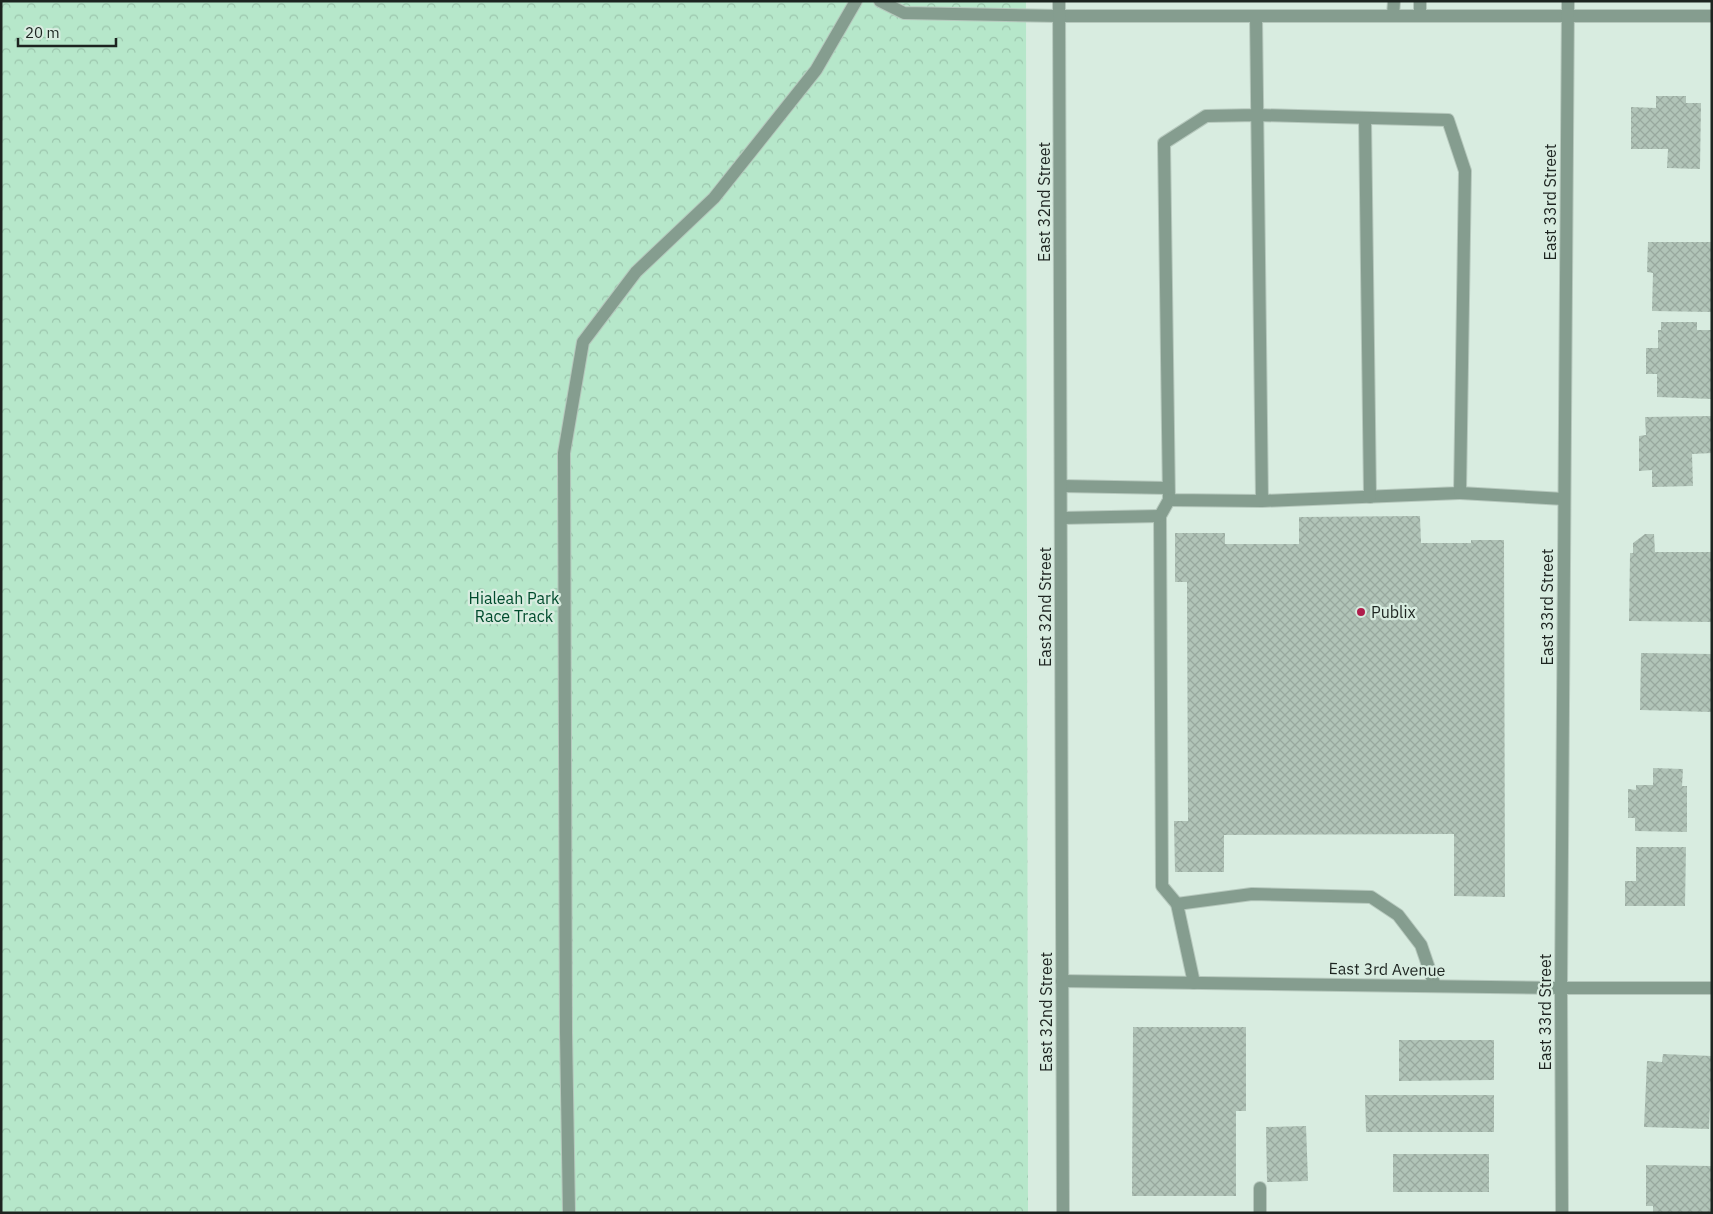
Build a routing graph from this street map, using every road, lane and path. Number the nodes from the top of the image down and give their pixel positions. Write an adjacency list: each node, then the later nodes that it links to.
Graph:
1 (856, 1): 30 (street)
2 (880, 1): 8 (street)
3 (1059, 1): 8 (street, East 32nd Street)
4 (1394, 1): 7 (street)
5 (1420, 1): 10 (street)
6 (1568, 1): 11 (street, East 33rd Street)
7 (1393, 15): 9 (street); 10 (street)
8 (1060, 16): 9 (street); 15 (street, East 32nd Street)
9 (1256, 16): 13 (street)
10 (1420, 16): 11 (street)
11 (1568, 16): 12 (street); 19 (street, East 33rd Street)
12 (1712, 16)
13 (1257, 115): 14 (street); 17 (street); 20 (street)
14 (1365, 118): 16 (street); 18 (street)
15 (1061, 486): 17 (street); 22 (street, East 32nd Street)
16 (1460, 493): 18 (street); 19 (street)
17 (1168, 494): 20 (street); 21 (street)
18 (1370, 496): 20 (street)
19 (1564, 499): 27 (street, East 33rd Street)
20 (1262, 501)
21 (1160, 516): 22 (street); 23 (street)
22 (1061, 518): 24 (street, East 32nd Street)
23 (1177, 904): 25 (street); 26 (street)
24 (1062, 981): 25 (street, East 3rd Avenue); 31 (street, East 32nd Street)
25 (1194, 983): 26 (street, East 3rd Avenue)
26 (1436, 986): 27 (street, East 3rd Avenue)
27 (1561, 988): 28 (street, East 3rd Avenue); 33 (street, East 33rd Street)
28 (1712, 988)
29 (1260, 1188): 32 (street)
30 (569, 1213)
31 (1063, 1213)
32 (1260, 1213)
33 (1562, 1213)

